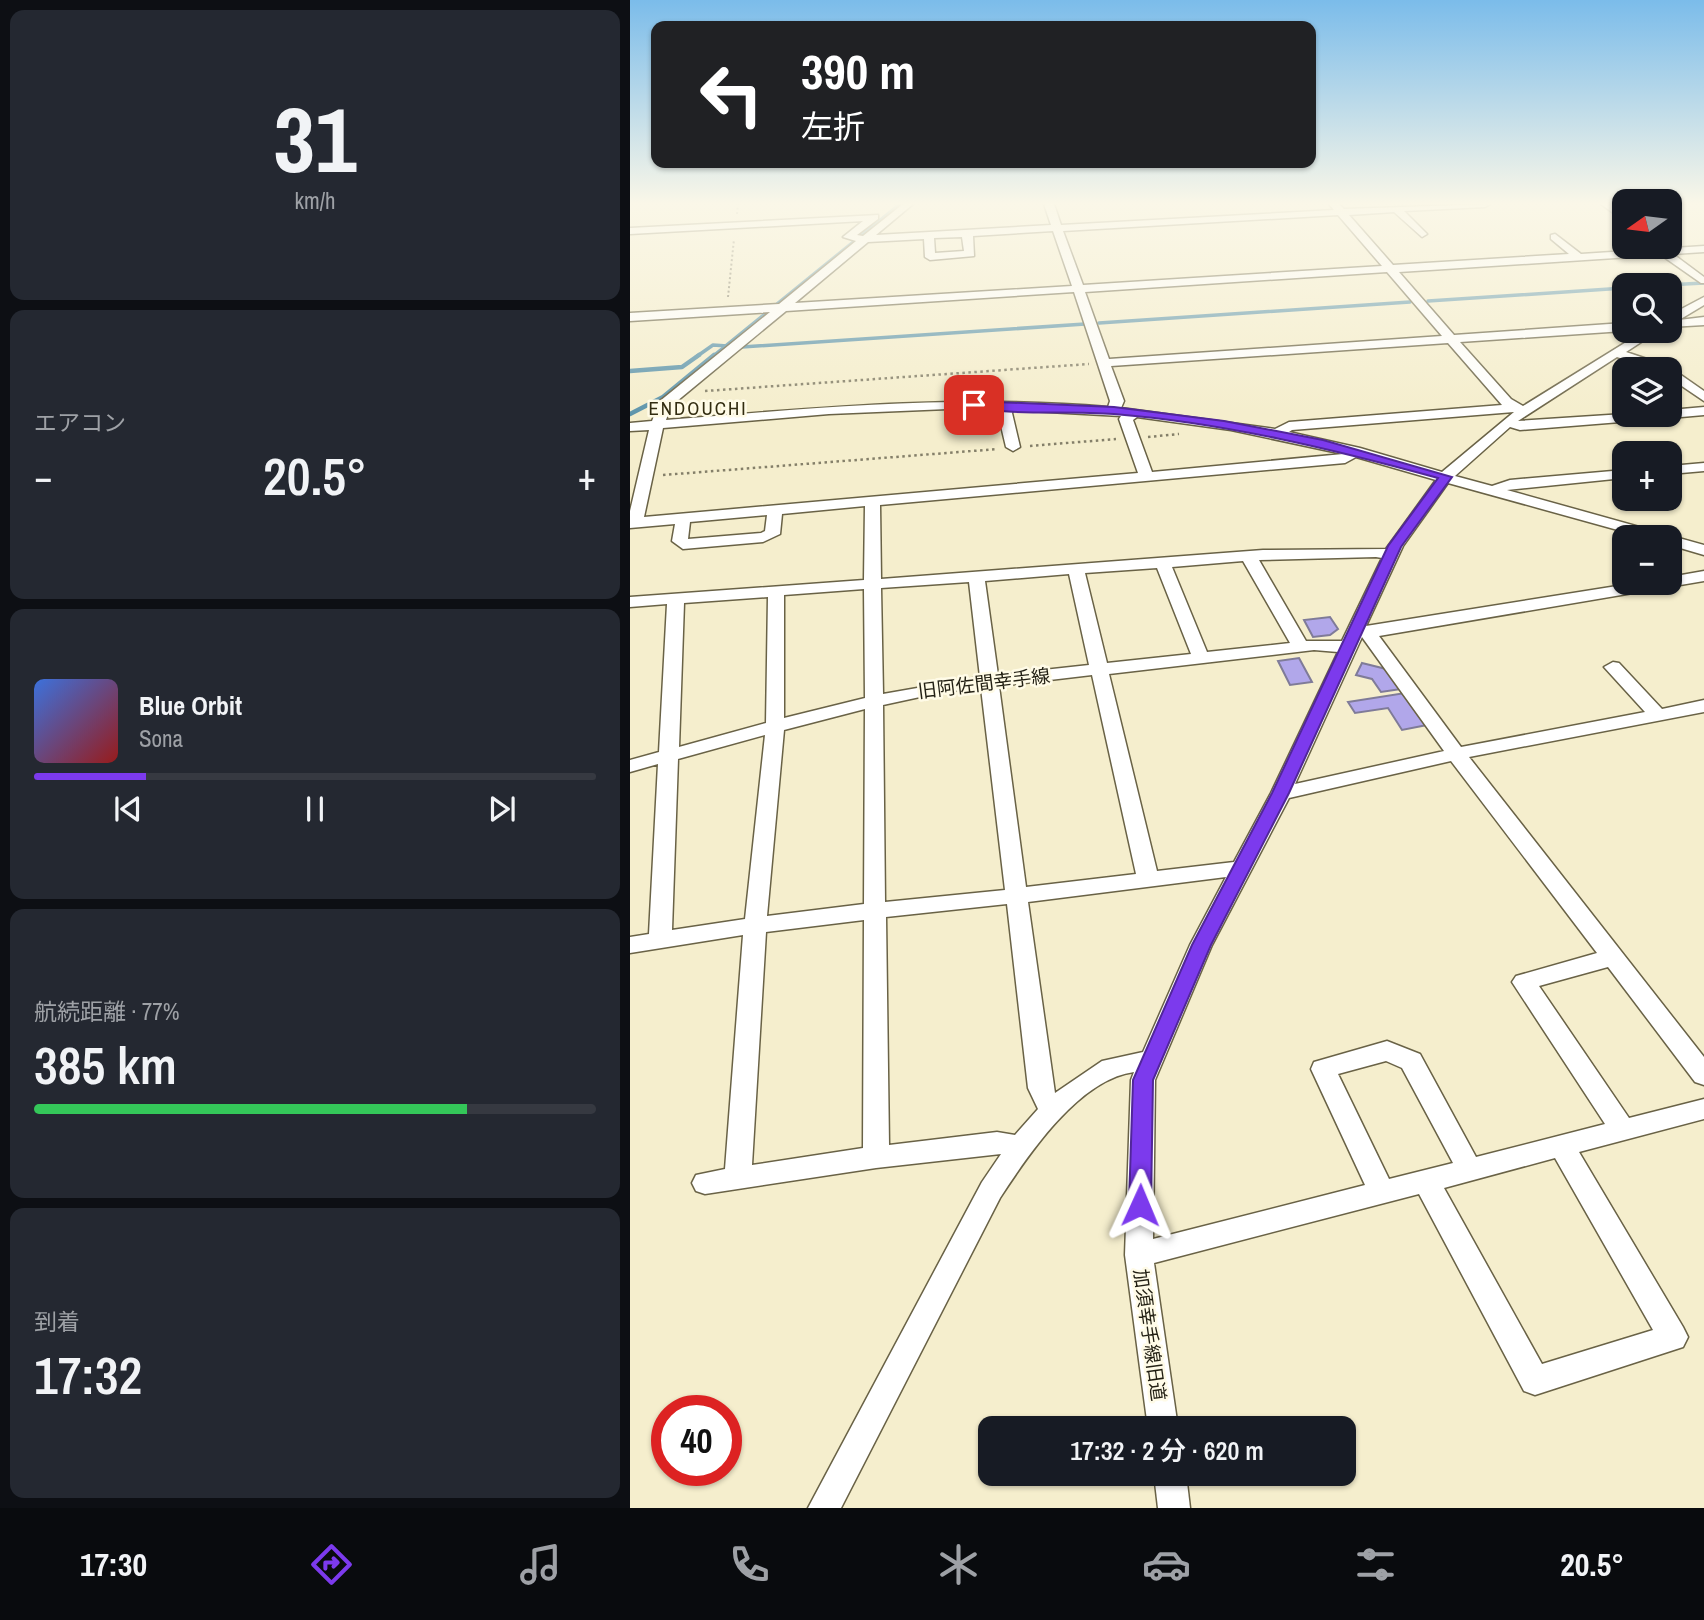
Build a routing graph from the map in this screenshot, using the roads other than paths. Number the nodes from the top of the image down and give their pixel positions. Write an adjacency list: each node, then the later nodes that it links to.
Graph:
1 (817, 274): 9 (street)
2 (1074, 274): 7 (street)
3 (1291, 274): 7 (street)
4 (1395, 274): 15 (street)
5 (1694, 274): 6 (street)
6 (1701, 280)
7 (1079, 288): 9 (street); 19 (street)
8 (1704, 300): 10 (street)
9 (781, 306): 11 (street); 29 (street)
10 (1682, 314)
11 (630, 317)
12 (1704, 321): 13 (street)
13 (1682, 322)
14 (1612, 328): 15 (street)
15 (1450, 340): 19 (street); 26 (street)
16 (1632, 343): 17 (street, 加須幸手線旧道)
17 (1616, 353): 18 (street); 26 (street, 加須幸手線旧道)
18 (1628, 357)
19 (1105, 363): 23 (street)
20 (1682, 381): 21 (street)
21 (1704, 397)
22 (1009, 405): 23 (street); 29 (street); 32 (street)
23 (1114, 410): 25 (street)
24 (1704, 411): 27 (street)
25 (1133, 412): 31 (street); 37 (street)
26 (1515, 413): 28 (street); 31 (street); 38 (street, 加須幸手線旧道)
27 (1682, 413)
28 (1612, 419)
29 (657, 425): 30 (street); 43 (street)
30 (630, 427)
31 (1279, 433): 33 (street)
32 (1013, 447)
33 (1354, 451): 37 (street); 38 (street)
34 (1704, 467): 35 (street)
35 (1682, 469)
36 (1612, 475): 39 (street)
37 (1147, 477): 40 (street)
38 (1446, 477): 39 (street); 47 (street, 加須幸手線旧道)
39 (1494, 490): 44 (street)
40 (873, 500): 41 (street); 54 (street)
41 (775, 510): 42 (street); 42 (street)
42 (683, 518): 43 (street)
43 (632, 523)
44 (1616, 525)
45 (1682, 544): 46 (street)
46 (1704, 550)
47 (1391, 555): 48 (street); 59 (street, 加須幸手線旧道)
48 (1249, 557): 49 (street); 60 (street)
49 (1163, 563): 50 (street); 61 (street)
50 (1076, 569): 51 (street); 63 (street)
51 (976, 576): 54 (street); 64 (street)
52 (1704, 576): 53 (street)
53 (1682, 580)
54 (871, 583): 55 (street); 65 (street)
55 (776, 590): 57 (street); 68 (street)
56 (1612, 592): 59 (street, 旧阿佐間幸手線)
57 (676, 597): 58 (street); 70 (street)
58 (630, 602)
59 (1357, 637): 60 (street, 旧阿佐間幸手線); 69 (street); 72 (street, 加須幸手線旧道)
60 (1301, 647): 61 (street, 旧阿佐間幸手線)
61 (1201, 658): 63 (street, 旧阿佐間幸手線)
62 (1613, 667): 67 (street)
63 (1100, 669): 64 (street, 旧阿佐間幸手線); 74 (street)
64 (991, 680): 65 (street, 旧阿佐間幸手線); 75 (street)
65 (874, 700): 68 (street, 旧阿佐間幸手線); 76 (street)
66 (1704, 706): 67 (street)
67 (1658, 715): 69 (street)
68 (775, 726): 70 (street, 旧阿佐間幸手線); 77 (street)
69 (1456, 754): 72 (street); 80 (street)
70 (669, 756): 71 (street, 旧阿佐間幸手線); 78 (street)
71 (630, 766)
72 (1281, 793): 73 (street, 加須幸手線旧道)
73 (1241, 868): 74 (street); 81 (street, 加須幸手線旧道)
74 (1148, 879): 75 (street)
75 (1015, 896): 76 (street); 83 (street)
76 (872, 910): 77 (street); 88 (street)
77 (755, 925): 78 (street); 90 (street)
78 (660, 939): 79 (street)
79 (630, 945)
80 (1613, 957): 82 (street); 85 (street)
81 (1153, 1061): 83 (street); 94 (street, 加須幸手線旧道)
82 (1704, 1075)
83 (1055, 1109): 87 (street)
84 (1704, 1110): 85 (street)
85 (1623, 1130): 86 (street)
86 (1562, 1146): 89 (street); 91 (street)
87 (1018, 1148): 88 (street); 97 (street)
88 (876, 1157): 90 (street)
89 (1470, 1170): 91 (street); 93 (street)
90 (738, 1178): 92 (street)
91 (1426, 1181): 93 (street)
92 (705, 1184)
93 (1382, 1192): 94 (street)
94 (1139, 1255): 95 (street, 加須幸手線旧道)
95 (1161, 1416)
96 (1171, 1486): 98 (street)
97 (824, 1508)
98 (1174, 1508)

